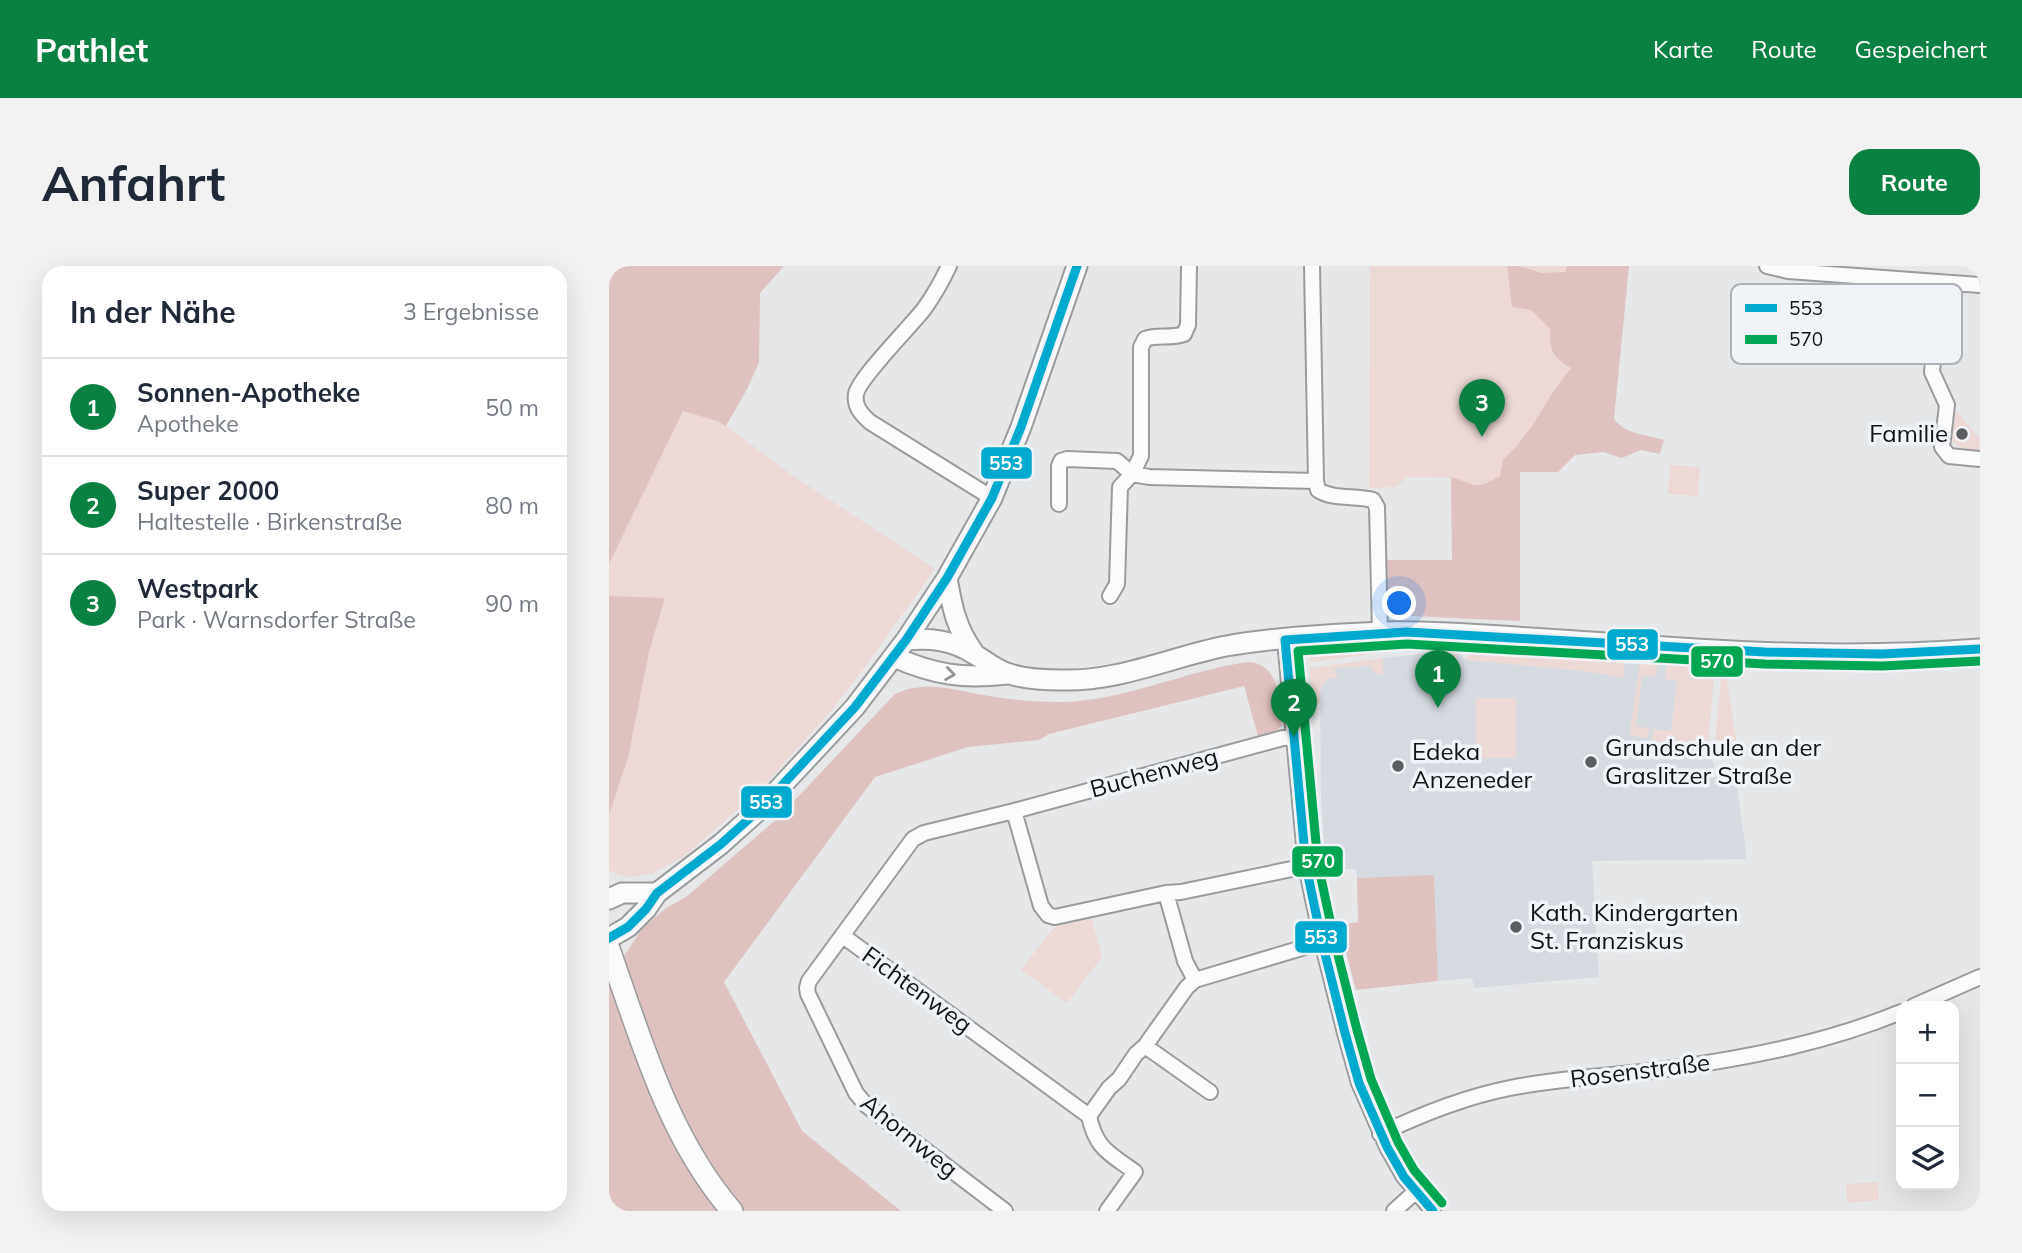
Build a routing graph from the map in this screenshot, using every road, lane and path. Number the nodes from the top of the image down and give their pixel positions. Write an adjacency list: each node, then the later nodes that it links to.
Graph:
1 (949, 266): 12 (street)
2 (1077, 266): 12 (street)
3 (1189, 266): 10 (street)
4 (1312, 266): 11 (street)
5 (1767, 266): 6 (street)
6 (1951, 283): 7 (street)
7 (1980, 285)
8 (1933, 364): 9 (street)
9 (1980, 459)
10 (1132, 474): 11 (street); 13 (street); 15 (street)
11 (1316, 481): 16 (street)
12 (992, 498): 14 (street)
13 (1059, 504)
14 (947, 578): 17 (street); 20 (street)
15 (1110, 596)
16 (1380, 632): 18 (street); 19 (street)
17 (906, 640): 20 (street); 21 (street)
18 (1285, 640): 22 (street); 23 (street)
19 (1980, 649)
20 (975, 654): 22 (street)
21 (894, 657): 22 (street, one-way to 22); 27 (street)
22 (1008, 674)
23 (1294, 737): 24 (street, Buchenweg); 25 (street)
24 (1014, 811): 28 (street); 29 (street, Fichtenweg)
25 (1306, 866): 28 (street); 31 (street)
26 (613, 893): 27 (street)
27 (657, 893): 30 (street)
28 (1166, 893): 34 (street)
29 (843, 936): 39 (street, Fichtenweg); 43 (street, Ahornweg)
30 (609, 938)
31 (1322, 942): 34 (street); 40 (street)
32 (609, 949): 42 (main road)
33 (1980, 977): 35 (street)
34 (1195, 980): 37 (street)
35 (1925, 1001)
36 (1896, 1014): 40 (street, Rosenstraße)
37 (1145, 1046): 38 (street); 39 (street)
38 (1210, 1093)
39 (1089, 1116): 44 (street)
40 (1380, 1134): 41 (street)
41 (1415, 1192): 45 (street); 46 (street)
42 (732, 1211)
43 (1005, 1211)
44 (1107, 1211)
45 (1394, 1211)
46 (1433, 1211)

